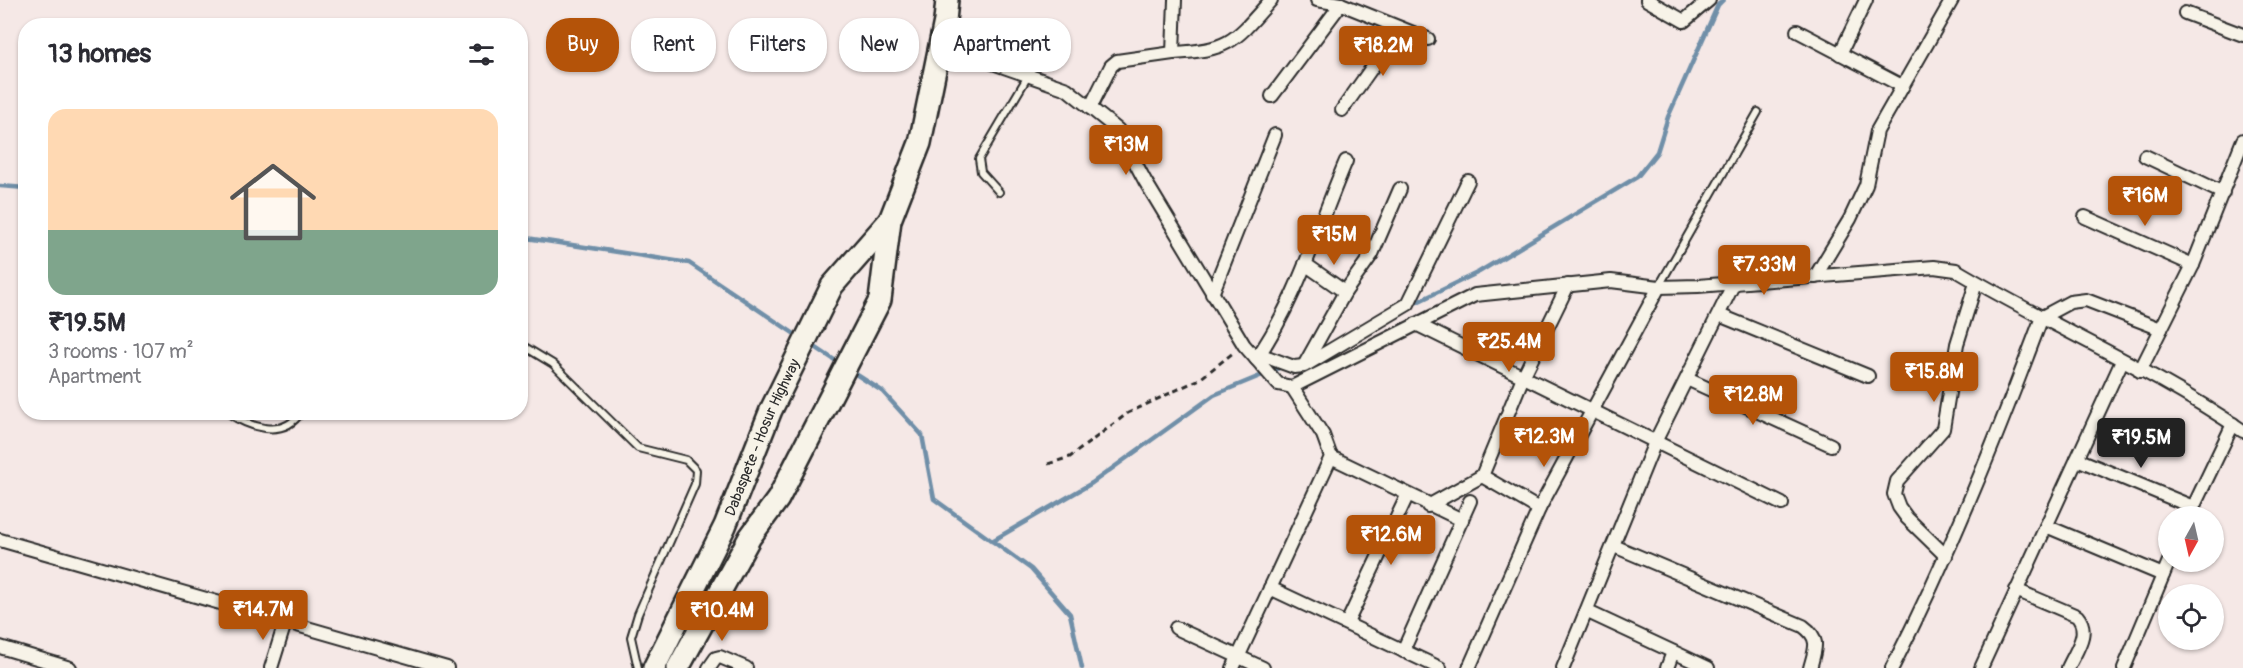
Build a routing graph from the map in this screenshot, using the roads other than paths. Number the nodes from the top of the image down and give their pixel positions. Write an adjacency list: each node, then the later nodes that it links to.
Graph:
1 (947, 0): 11 (highway, Dabaspete - Hosur Highway)
2 (1175, 0): 16 (street)
3 (1271, 0): 16 (street)
4 (1317, 0): 9 (street)
5 (1647, 0): 6 (street)
6 (1709, 0)
7 (1866, 0): 17 (street)
8 (1952, 0): 21 (street)
9 (1341, 4): 12 (street); 22 (street)
10 (2185, 13): 14 (street)
11 (945, 18)
12 (1400, 28): 15 (street); 24 (street)
13 (1797, 31): 17 (street)
14 (2243, 35)
15 (1428, 39)
16 (1173, 53): 23 (street)
17 (1840, 54): 21 (street)
18 (935, 72): 35 (highway, Dabaspete - Hosur Highway)
19 (1023, 72): 20 (street)
20 (1029, 74): 23 (street); 32 (lane)
21 (1902, 86): 38 (street)
22 (1272, 96)
23 (1090, 108): 44 (street)
24 (1342, 110)
25 (1758, 111): 42 (lane)
26 (1275, 135): 44 (street)
27 (2243, 140): 33 (street)
28 (2145, 156): 33 (street)
29 (1346, 161): 36 (street)
30 (1468, 181): 52 (street)
31 (1400, 189): 43 (street)
32 (999, 192)
33 (2223, 193): 37 (street)
34 (2085, 217): 37 (street)
35 (890, 219): 75 (highway, Dabaspete - Hosur Highway); 77 (highway, Dabaspete - Hosur Highway)
36 (1305, 264): 43 (street); 50 (street)
37 (2193, 265): 48 (street)
38 (1815, 277): 39 (street); 40 (street)
39 (1734, 283): 42 (street); 45 (street)
40 (1976, 283): 46 (street); 80 (street)
41 (1568, 285): 42 (street); 47 (street); 55 (street)
42 (1659, 286): 58 (street)
43 (1345, 292): 52 (street)
44 (1212, 294): 50 (street)
45 (1719, 315): 54 (street); 56 (street)
46 (2042, 317): 48 (street); 51 (street); 80 (street)
47 (1416, 324): 55 (street); 57 (street)
48 (2161, 329): 53 (street)
49 (528, 349): 96 (lane)
50 (1257, 359): 52 (street); 57 (street)
51 (2122, 361): 53 (street); 65 (street)
52 (1304, 366)
53 (2140, 371): 61 (street)
54 (1868, 376)
55 (1523, 377): 58 (street); 66 (street)
56 (1687, 380): 62 (street); 63 (street)
57 (1292, 387): 64 (street)
58 (1592, 411): 62 (street); 73 (street)
59 (239, 420): 60 (lane)
60 (295, 420)
61 (2238, 428): 72 (street)
62 (1655, 442): 69 (street); 79 (street)
63 (1831, 445)
64 (1331, 457): 67 (street); 83 (street)
65 (2077, 459): 71 (street); 76 (street)
66 (1482, 476): 70 (street); 73 (street)
67 (1407, 496): 70 (street); 86 (street)
68 (1470, 501): 74 (street)
69 (1782, 504)
70 (1428, 506): 74 (street)
71 (2178, 506)
72 (2194, 506)
73 (1539, 509): 103 (street)
74 (1462, 520): 90 (street)
75 (725, 526): 77 (highway); 97 (highway, Dabaspete - Hosur Highway)
76 (2046, 526): 82 (street); 84 (street)
77 (750, 537): 98 (highway, Dabaspete - Hosur Highway)
78 (0, 540): 87 (street)
79 (1614, 546): 85 (street); 107 (street)
80 (1946, 556): 108 (street)
81 (2164, 572): 82 (street)
82 (2163, 575): 111 (street)
83 (1270, 588): 86 (street); 92 (street)
84 (2016, 590): 109 (street); 110 (street)
85 (1588, 612): 91 (street); 104 (street)
86 (1347, 622): 90 (street)
87 (285, 623): 94 (street); 95 (street)
88 (1176, 628): 92 (street)
89 (0, 647): 93 (street)
90 (1403, 651): 102 (street)
91 (1673, 652): 105 (street); 106 (street)
92 (1235, 662): 101 (street)
93 (70, 668)
94 (271, 668)
95 (447, 668)
96 (638, 668)
97 (654, 668)
98 (678, 668)
99 (709, 668): 100 (street)
100 (746, 668)
101 (1263, 668)
102 (1440, 668)
103 (1469, 668)
104 (1563, 668)
105 (1667, 668)
106 (1708, 668)
107 (1810, 668)
108 (1892, 668)
109 (1981, 668)
110 (2068, 668)
111 (2124, 668)

